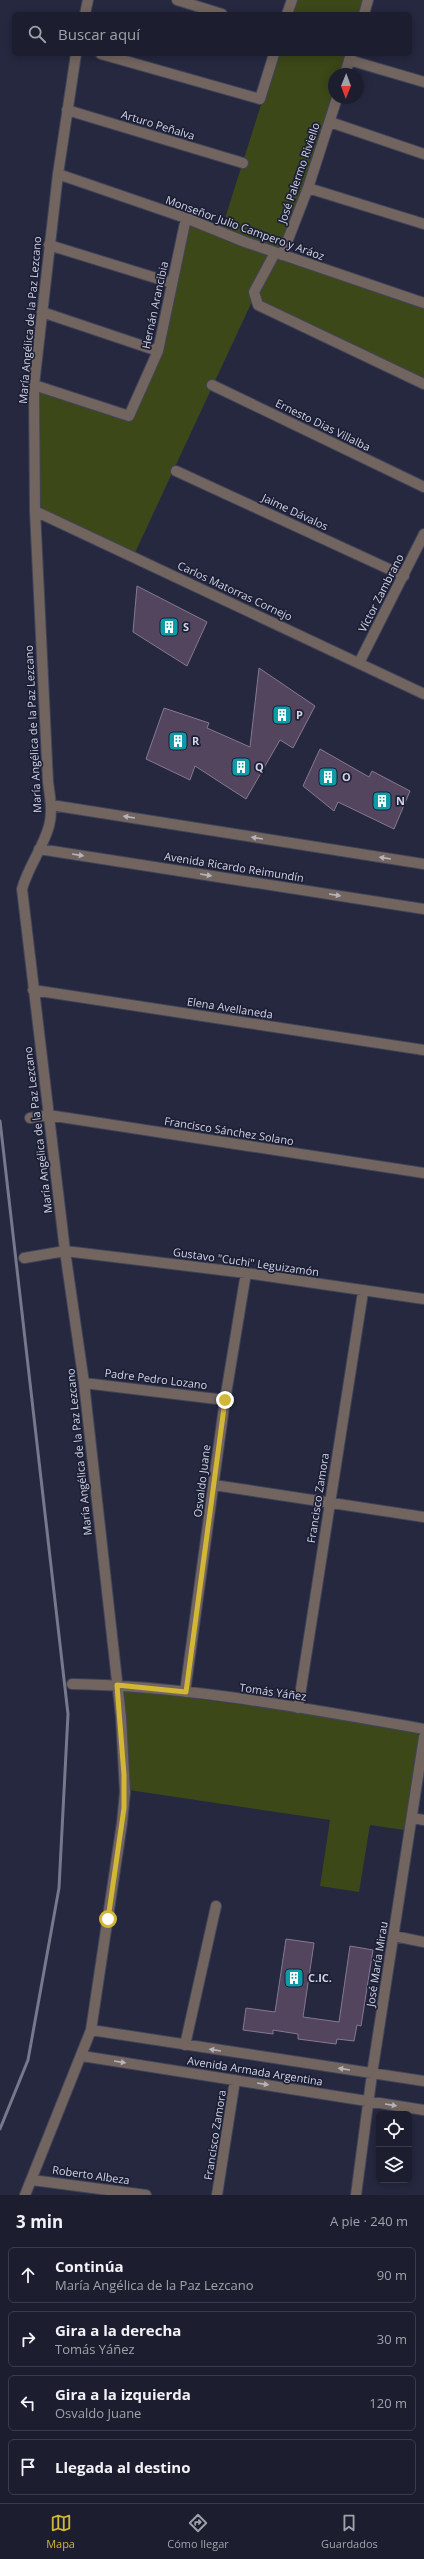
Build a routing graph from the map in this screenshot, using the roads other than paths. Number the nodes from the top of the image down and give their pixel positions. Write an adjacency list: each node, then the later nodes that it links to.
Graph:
1 (88, 0): 5 (street)
2 (177, 0): 6 (street)
3 (292, 0): 7 (street)
4 (368, 0): 8 (street)
5 (85, 12)
6 (216, 12)
7 (288, 12)
8 (365, 12)
9 (76, 56): 16 (street, María Angélica de la Paz Lezcano)
10 (108, 56): 11 (street)
11 (273, 56)
12 (350, 57): 13 (street); 14 (street)
13 (347, 68)
14 (424, 82)
15 (335, 104): 17 (street, José Palermo Riviello)
16 (67, 110): 19 (street, Arturo Peñalva); 20 (street, María Angélica de la Paz Lezcano)
17 (330, 122): 18 (street); 21 (street, José Palermo Riviello)
18 (424, 154)
19 (243, 164)
20 (58, 174): 22 (street, Monseñor Julio Campero y Aráoz); 24 (street, María Angélica de la Paz Lezcano)
21 (308, 188): 23 (street); 25 (street, José Palermo Riviello)
22 (186, 218): 25 (street, Monseñor Julio Campero y Aráoz); 26 (street, Hernán Arancibia)
23 (424, 224)
24 (49, 245): 26 (street); 28 (street, María Angélica de la Paz Lezcano)
25 (278, 254): 27 (street, Monseñor Julio Campero y Aráoz); 30 (street, José Palermo Riviello)
26 (172, 283): 29 (street, Hernán Arancibia)
27 (424, 303)
28 (42, 312): 29 (street); 31 (street, María Angélica de la Paz Lezcano)
29 (158, 351): 31 (street, Hernán Arancibia)
30 (424, 384)
31 (34, 385): 35 (street, María Angélica de la Paz Lezcano)
32 (212, 385): 34 (street, Ernesto Dias Villalba)
33 (176, 471): 37 (street, Jaime Dávalos)
34 (424, 487)
35 (35, 511): 38 (street, Carlos Matorras Cornejo); 40 (street, María Angélica de la Paz Lezcano)
36 (424, 534): 37 (street, Víctor Zambrano)
37 (404, 576): 38 (street, Víctor Zambrano)
38 (359, 663): 39 (street, Carlos Matorras Cornejo)
39 (424, 694)
40 (51, 805): 41 (street, María Angélica de la Paz Lezcano); 42 (street, one-way to 40)
41 (39, 850): 43 (street, Avenida Ricardo Reimundín, one-way to 43); 44 (street, María Angélica de la Paz Lezcano)
42 (424, 864)
43 (424, 909)
44 (33, 990): 45 (street, Elena Avellaneda); 46 (street, María Angélica de la Paz Lezcano)
45 (424, 1050)
46 (48, 1115): 47 (street, Francisco Sánchez Solano); 48 (street, Francisco Sánchez Solano); 49 (street, María Angélica de la Paz Lezcano)
47 (30, 1118)
48 (424, 1173)
49 (65, 1251): 50 (street, Gustavo "Cuchi" Leguizamón); 51 (street, Gustavo "Cuchi" Leguizamón); 54 (street, María Angélica de la Paz Lezcano)
50 (24, 1258)
51 (246, 1273): 52 (street, Gustavo "Cuchi" Leguizamón); 55 (street, Osvaldo Juane)
52 (363, 1292): 53 (street, Gustavo "Cuchi" Leguizamón); 57 (street, Francisco Zamora)
53 (424, 1299)
54 (84, 1383): 55 (street, Padre Pedro Lozano); 60 (street, María Angélica de la Paz Lezcano)
55 (225, 1400): 56 (street, Osvaldo Juane)
56 (214, 1485): 57 (street); 61 (street, Osvaldo Juane)
57 (330, 1502): 58 (street); 62 (street, Francisco Zamora)
58 (424, 1517)
59 (72, 1684): 60 (street, Tomás Yáñez)
60 (117, 1685): 61 (street, Tomás Yáñez); 70 (street, María Angélica de la Paz Lezcano)
61 (186, 1692): 62 (street, Tomás Yáñez)
62 (298, 1708): 63 (street, Tomás Yáñez)
63 (424, 1729)
64 (424, 1737): 65 (street, José María Mirau)
65 (413, 1818): 66 (street); 68 (street, José María Mirau)
66 (424, 1820)
67 (216, 1906): 71 (street)
68 (394, 1936): 69 (street); 73 (street, José María Mirau)
69 (424, 1942)
70 (91, 2030): 71 (street, Avenida Armada Argentina); 72 (street, María Angélica de la Paz Lezcano)
71 (185, 2045): 73 (street, Avenida Armada Argentina, one-way to 71)
72 (82, 2056): 74 (street, Avenida Armada Argentina, one-way to 74); 78 (street, María Angélica de la Paz Lezcano)
73 (372, 2074): 75 (street, Avenida Armada Argentina); 76 (street, José María Mirau)
74 (235, 2080): 76 (street, Avenida Armada Argentina, one-way to 76); 81 (street, Francisco Zamora)
75 (424, 2082)
76 (368, 2101): 77 (street, Avenida Armada Argentina, one-way to 77); 82 (street, José María Mirau)
77 (424, 2110)
78 (32, 2180): 79 (street, María Angélica de la Paz Lezcano); 80 (street, Roberto Albeza)
79 (25, 2195)
80 (146, 2195)
81 (217, 2195)
82 (356, 2195)

